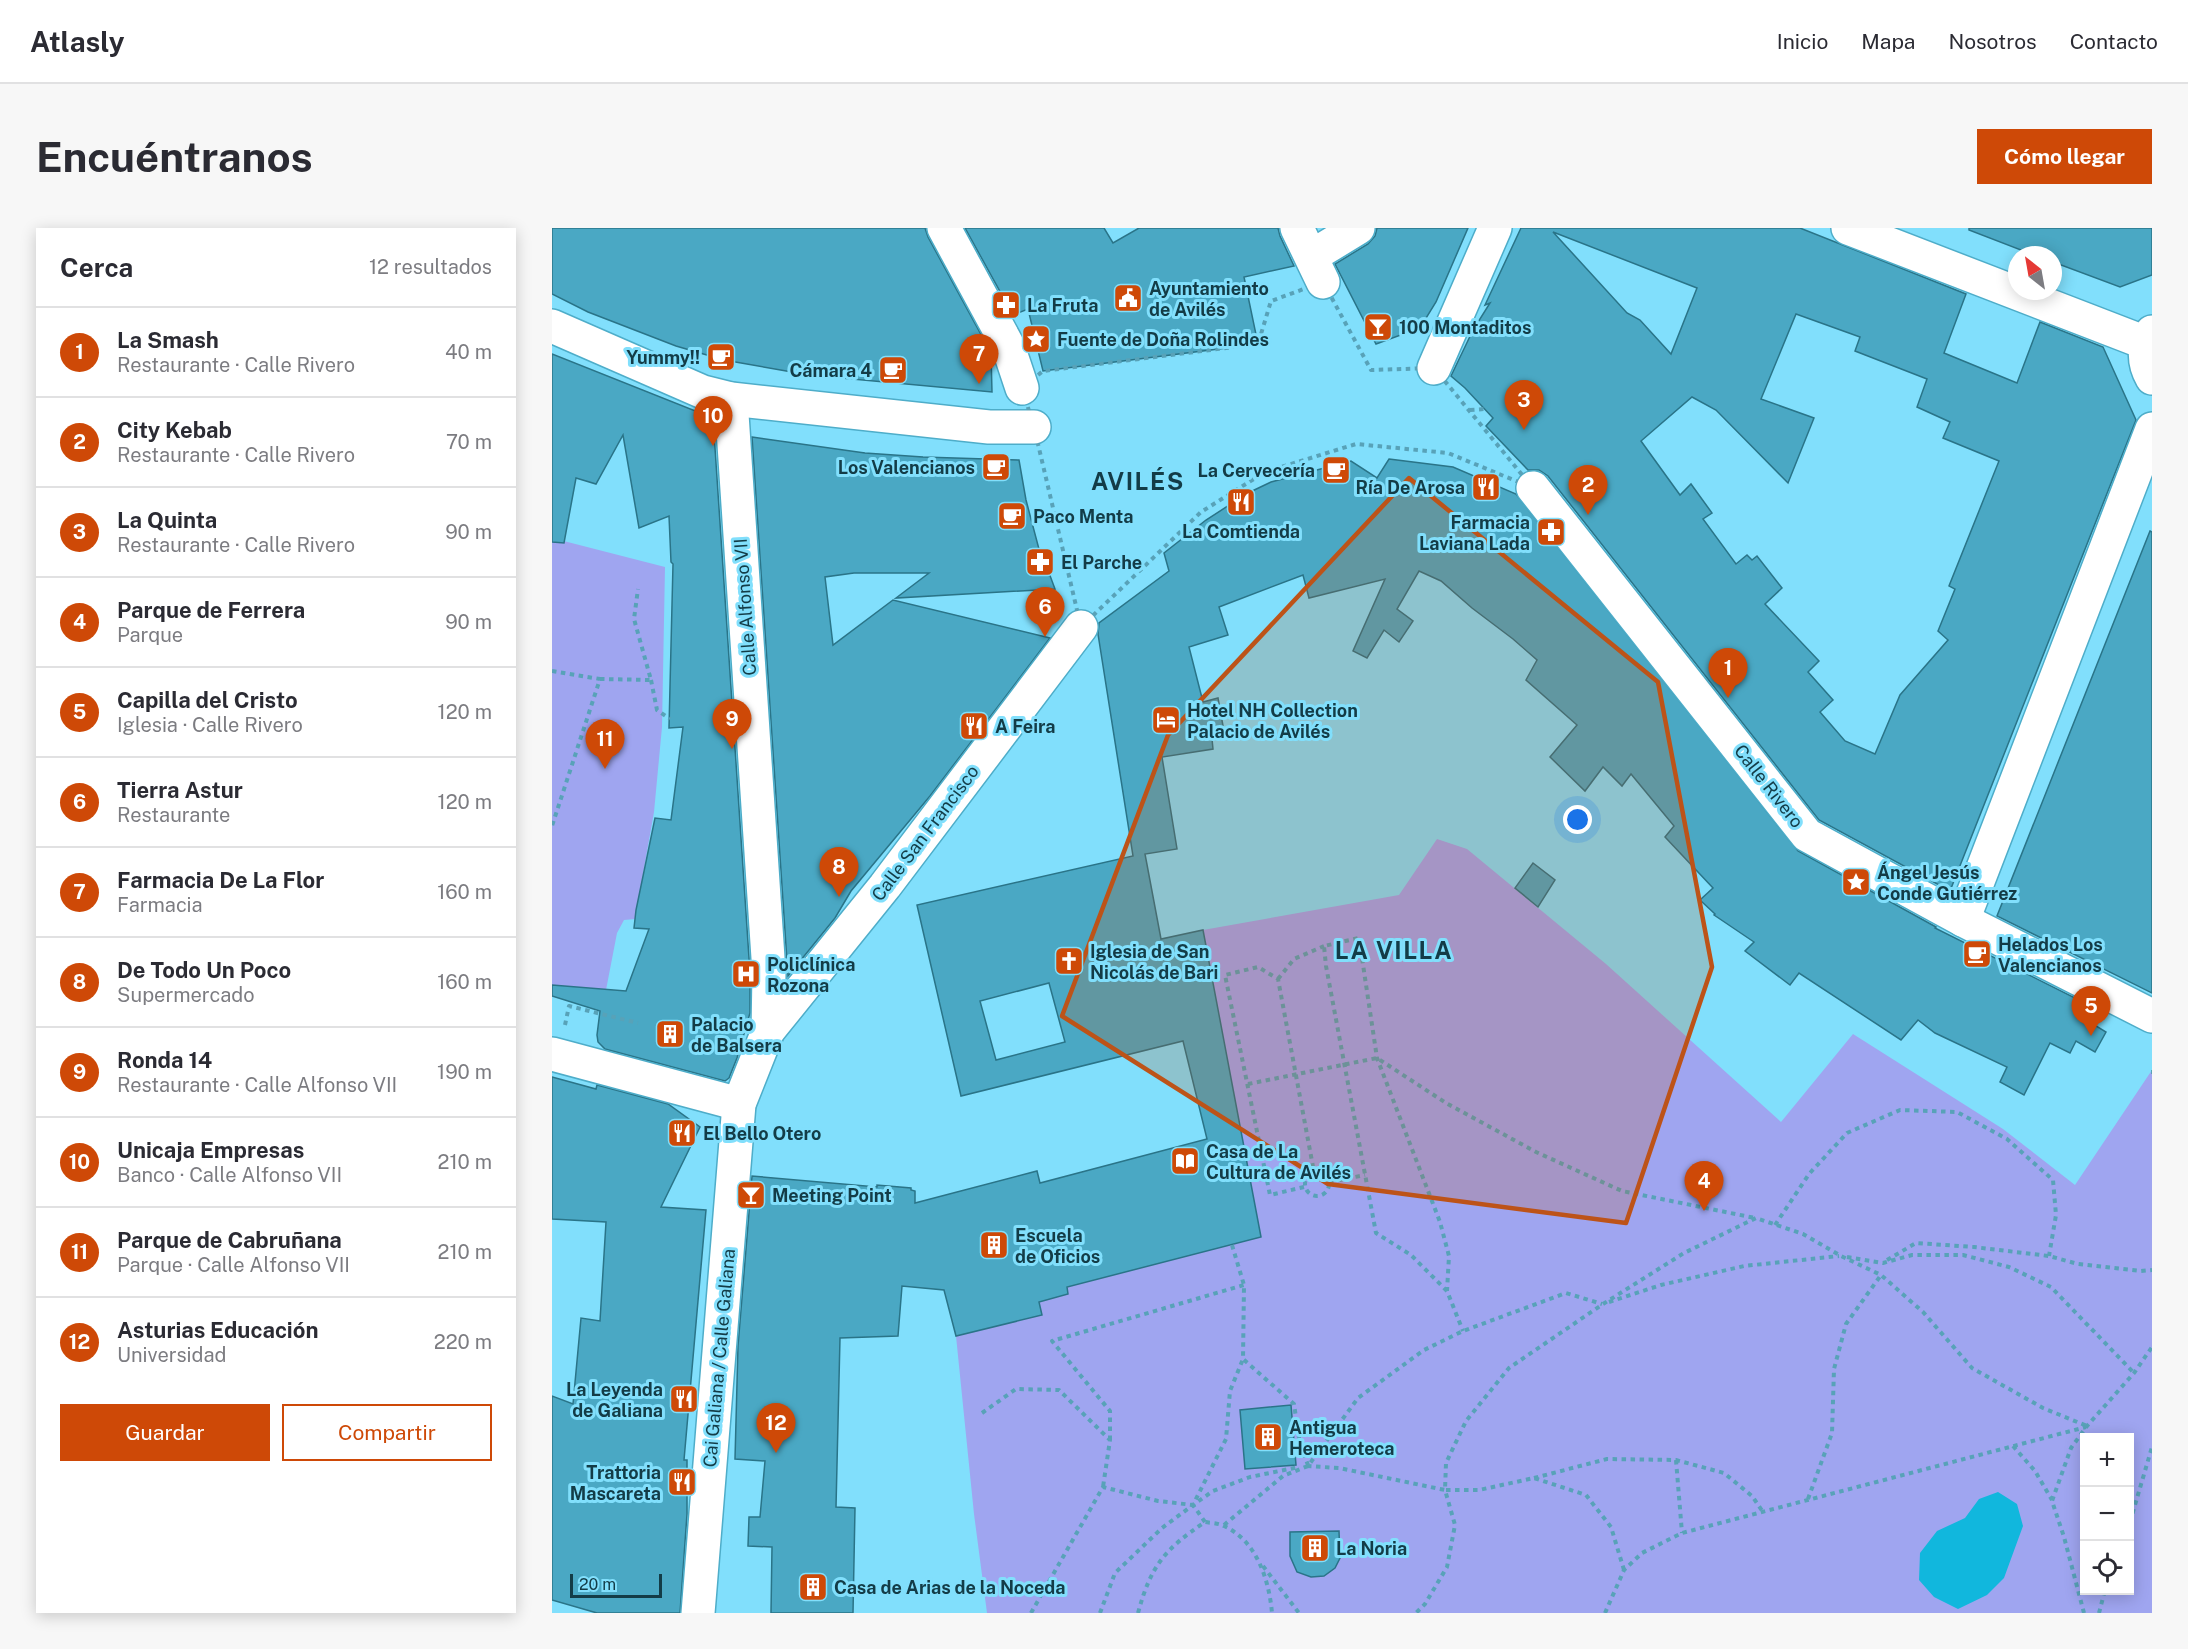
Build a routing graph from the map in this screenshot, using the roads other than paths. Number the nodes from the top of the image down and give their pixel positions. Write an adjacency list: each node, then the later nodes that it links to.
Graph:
1 (944, 228): 10 (street)
2 (1358, 228): 5 (street)
3 (1495, 228): 8 (street)
4 (1848, 228): 7 (street)
5 (1311, 255)
6 (552, 326): 11 (street)
7 (2149, 338): 9 (street)
8 (1434, 368)
9 (2152, 378)
10 (1022, 388)
11 (731, 399): 12 (street); 18 (street, Calle Alfonso VII)
12 (1034, 427)
13 (2152, 429): 16 (street)
14 (1533, 488): 16 (street, Calle Rivero)
15 (1081, 627): 18 (street, Calle San Francisco)
16 (1963, 920): 17 (street, Calle Rivero)
17 (2152, 1016)
18 (768, 1031): 20 (street, Calle San Francisco)
19 (552, 1054): 20 (street)
20 (739, 1104): 21 (street, Cai Galiana / Calle Galiana)
21 (698, 1613)

